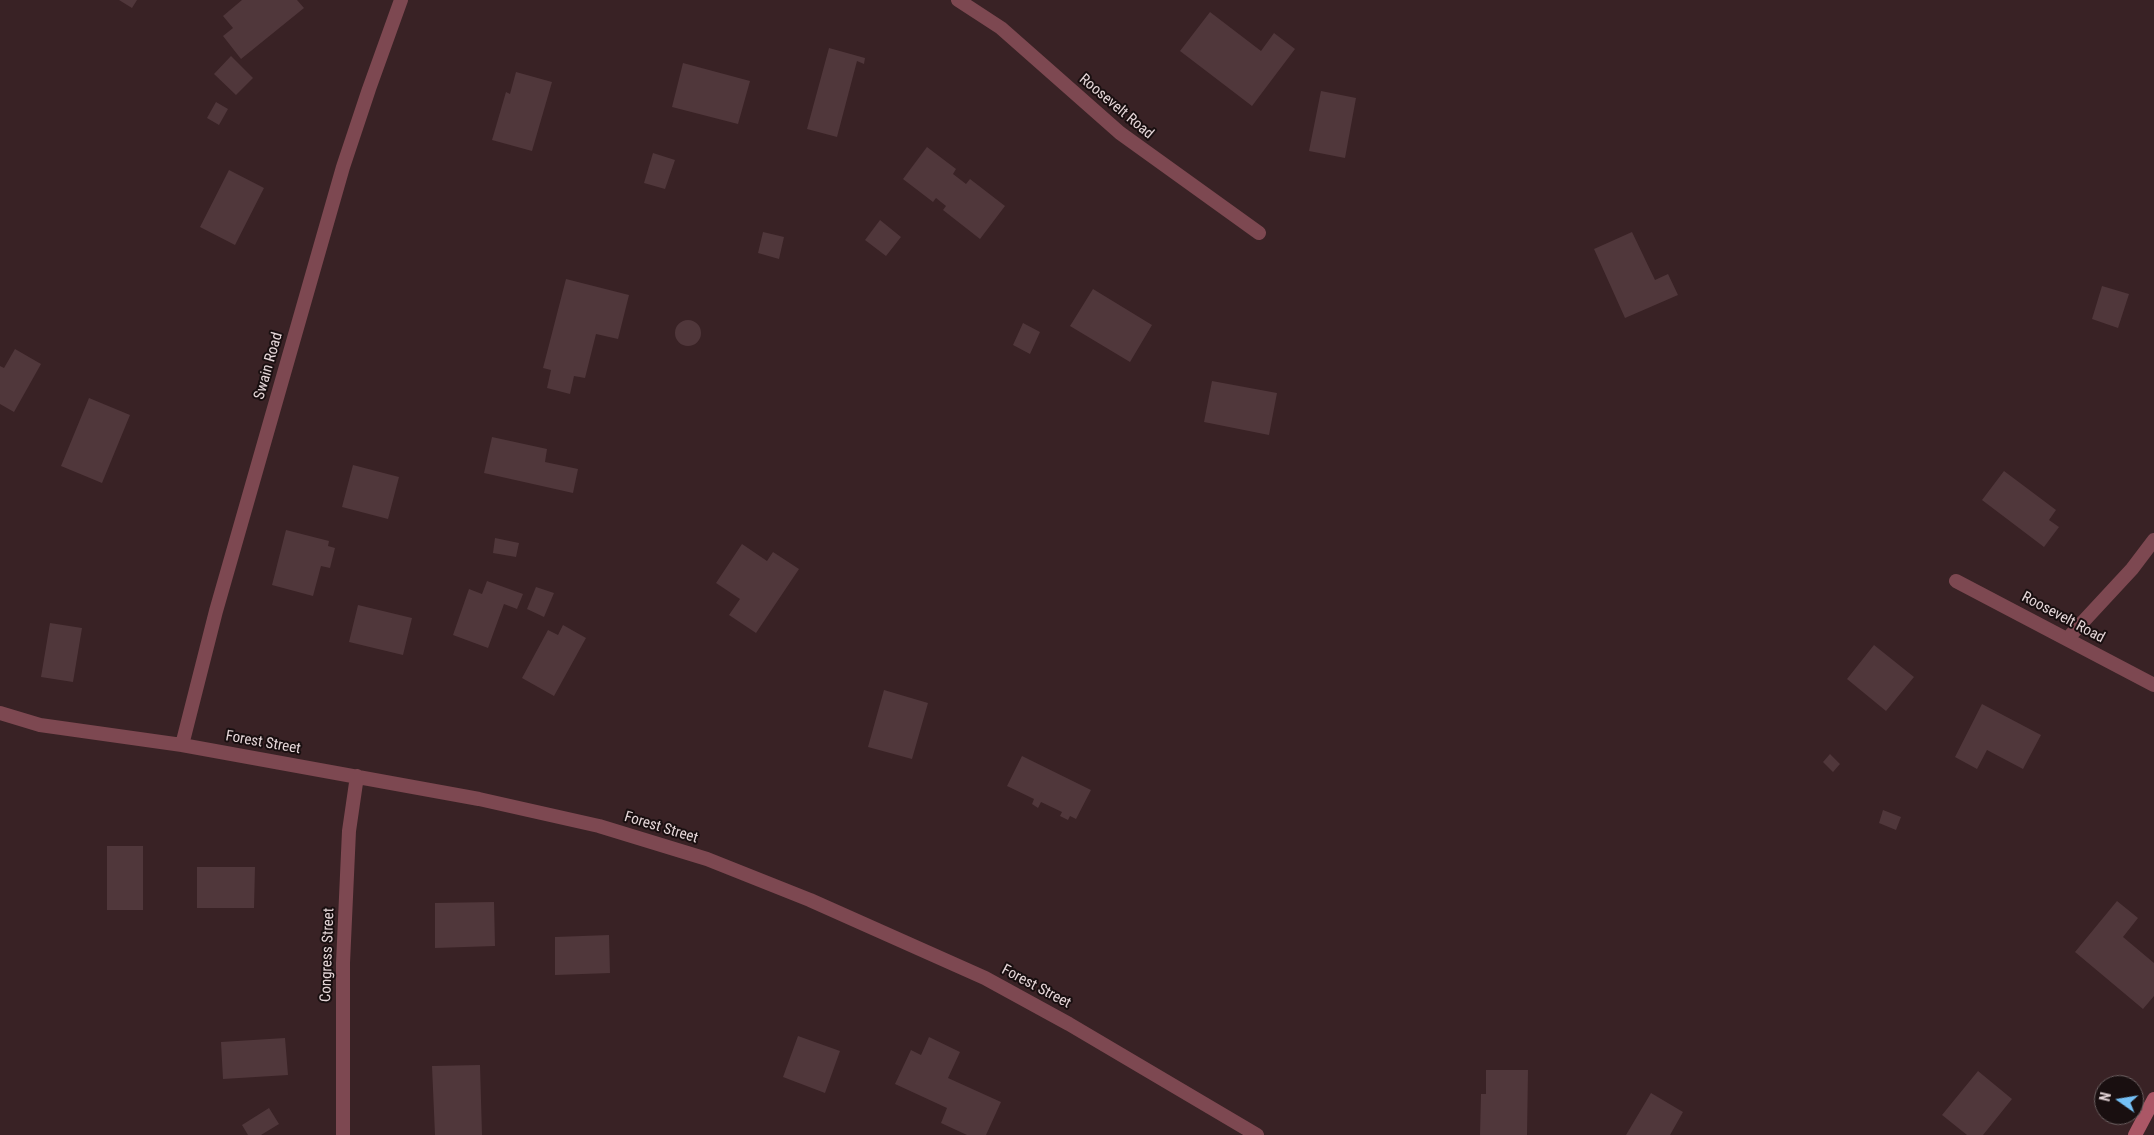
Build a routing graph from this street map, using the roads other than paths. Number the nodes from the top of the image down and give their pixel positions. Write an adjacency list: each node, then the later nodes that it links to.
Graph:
1 (401, 0): 9 (street, Swain Road)
2 (958, 0): 3 (street, Roosevelt Road)
3 (1259, 233)
4 (2154, 540): 6 (street)
5 (1956, 581): 6 (street, Roosevelt Road)
6 (2068, 638): 7 (street, Roosevelt Road)
7 (2154, 685)
8 (0, 713): 9 (street, Forest Street)
9 (182, 745): 10 (street, Forest Street)
10 (357, 776): 12 (street, Congress Street); 13 (street, Forest Street)
11 (2154, 1099): 14 (main road)
12 (343, 1135)
13 (1257, 1135)
14 (2135, 1135)

